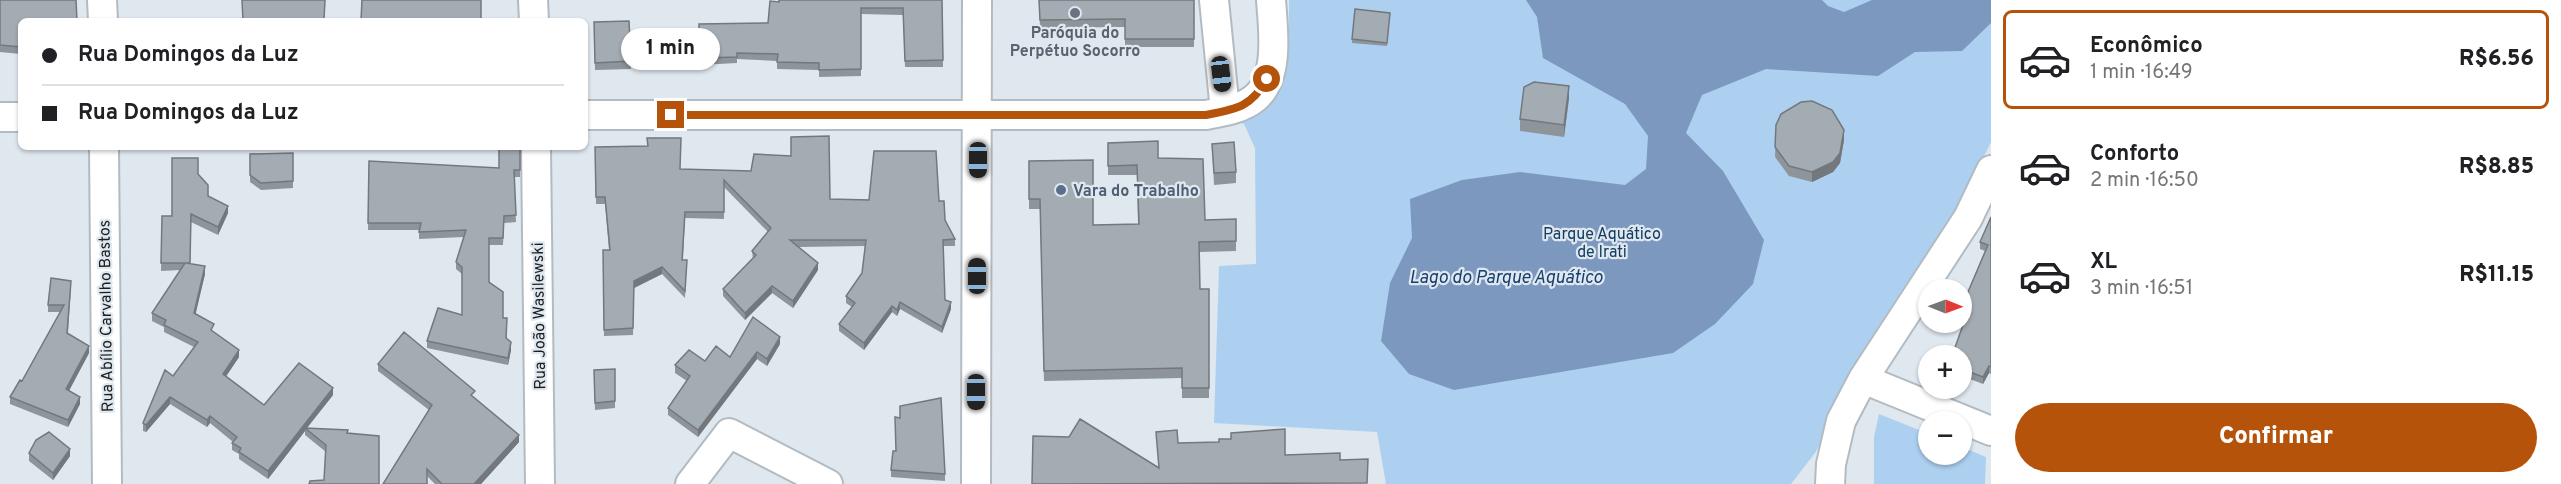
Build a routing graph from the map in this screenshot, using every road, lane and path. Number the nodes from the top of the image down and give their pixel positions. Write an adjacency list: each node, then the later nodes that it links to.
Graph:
1 (102, 0): 6 (street)
2 (533, 0): 7 (street)
3 (977, 0): 9 (street)
4 (1214, 0): 8 (street)
5 (1271, 0): 8 (street)
6 (103, 18)
7 (534, 18)
8 (1225, 111): 9 (street)
9 (978, 114): 10 (street); 22 (street)
10 (588, 115)
11 (0, 117): 12 (street)
12 (18, 117)
13 (104, 150): 18 (street, Rua Abílio Carvalho Bastos)
14 (536, 150): 19 (street, Rua João Wasilewski)
15 (1991, 170): 16 (street)
16 (1863, 379): 17 (street); 23 (street)
17 (1991, 431)
18 (107, 484)
19 (540, 484)
20 (690, 484): 21 (street)
21 (828, 484)
22 (976, 484)
23 (1830, 484)

